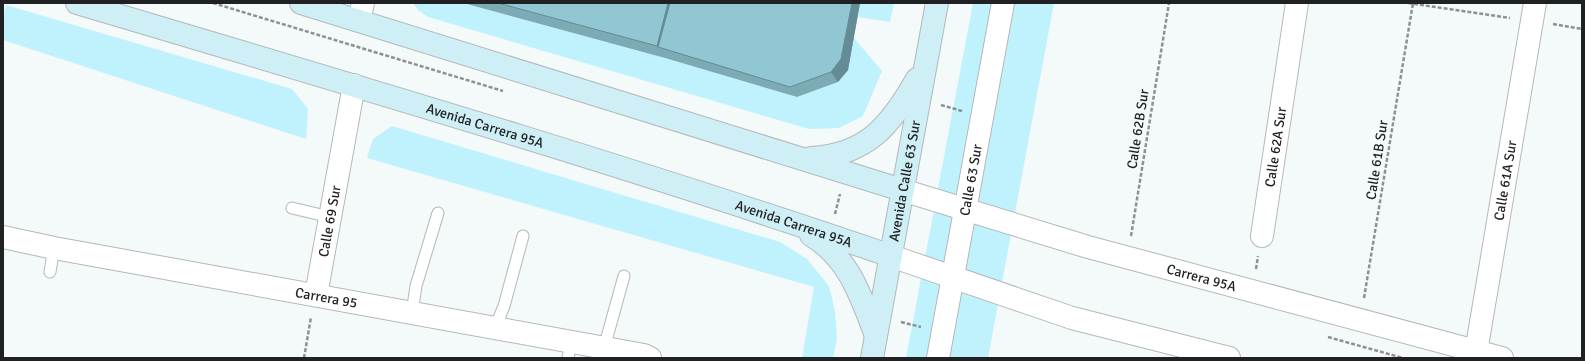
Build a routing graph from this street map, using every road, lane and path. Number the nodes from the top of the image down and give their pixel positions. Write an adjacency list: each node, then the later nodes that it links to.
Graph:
1 (77, 3): 13 (main road, Avenida Carrera 95A)
2 (301, 3): 9 (main road)
3 (937, 3): 12 (main road, Avenida Calle 63 Sur)
4 (1003, 3): 18 (street, Calle 63 Sur)
5 (1169, 3): 28 (path, Calle 62B Sur)
6 (1297, 3): 24 (street, Calle 62A Sur)
7 (1408, 3): 8 (path)
8 (1413, 3): 10 (path); 35 (path, Calle 61B Sur)
9 (362, 12): 14 (main road)
10 (1534, 12): 11 (path); 40 (street, Calle 61A Sur)
11 (1582, 28)
12 (924, 66): 14 (main road); 16 (main road, Avenida Calle 63 Sur)
13 (354, 85): 20 (street, Calle 69 Sur); 21 (main road, Avenida Carrera 95A)
14 (802, 158): 15 (main road)
15 (845, 172): 16 (main road); 23 (path)
16 (902, 190): 18 (street, Carrera 95A); 27 (main road, Avenida Calle 63 Sur)
17 (292, 208): 20 (lane)
18 (966, 210): 28 (street, Carrera 95A); 31 (street, Calle 63 Sur)
19 (438, 212): 34 (lane)
20 (330, 217): 33 (street, Calle 69 Sur)
21 (789, 221): 23 (main road, Avenida Carrera 95A); 37 (main road)
22 (522, 236): 36 (lane)
23 (830, 236): 27 (main road, Avenida Carrera 95A)
24 (1262, 236): 32 (path)
25 (3, 237): 26 (street, Carrera 95)
26 (54, 248): 29 (lane); 33 (street, Carrera 95)
27 (891, 256): 31 (street); 37 (main road, Avenida Calle 63 Sur)
28 (1127, 258): 32 (street, Carrera 95A)
29 (50, 272)
30 (624, 276): 38 (lane)
31 (954, 278): 44 (street, Calle 63 Sur); 45 (street)
32 (1252, 291): 35 (street, Carrera 95A)
33 (316, 295): 34 (street, Carrera 95); 41 (path)
34 (412, 313): 36 (street, Carrera 95)
35 (1361, 320): 40 (street, Carrera 95A)
36 (495, 328): 39 (street, Carrera 95)
37 (876, 336): 43 (main road, Avenida Calle 63 Sur)
38 (604, 348): 39 (street, Carrera 95); 42 (street, Carrera 95)
39 (570, 350)
40 (1476, 354): 46 (street, Carrera 95A)
41 (304, 358)
42 (650, 358)
43 (872, 358)
44 (938, 358)
45 (1229, 358)
46 (1502, 358)

